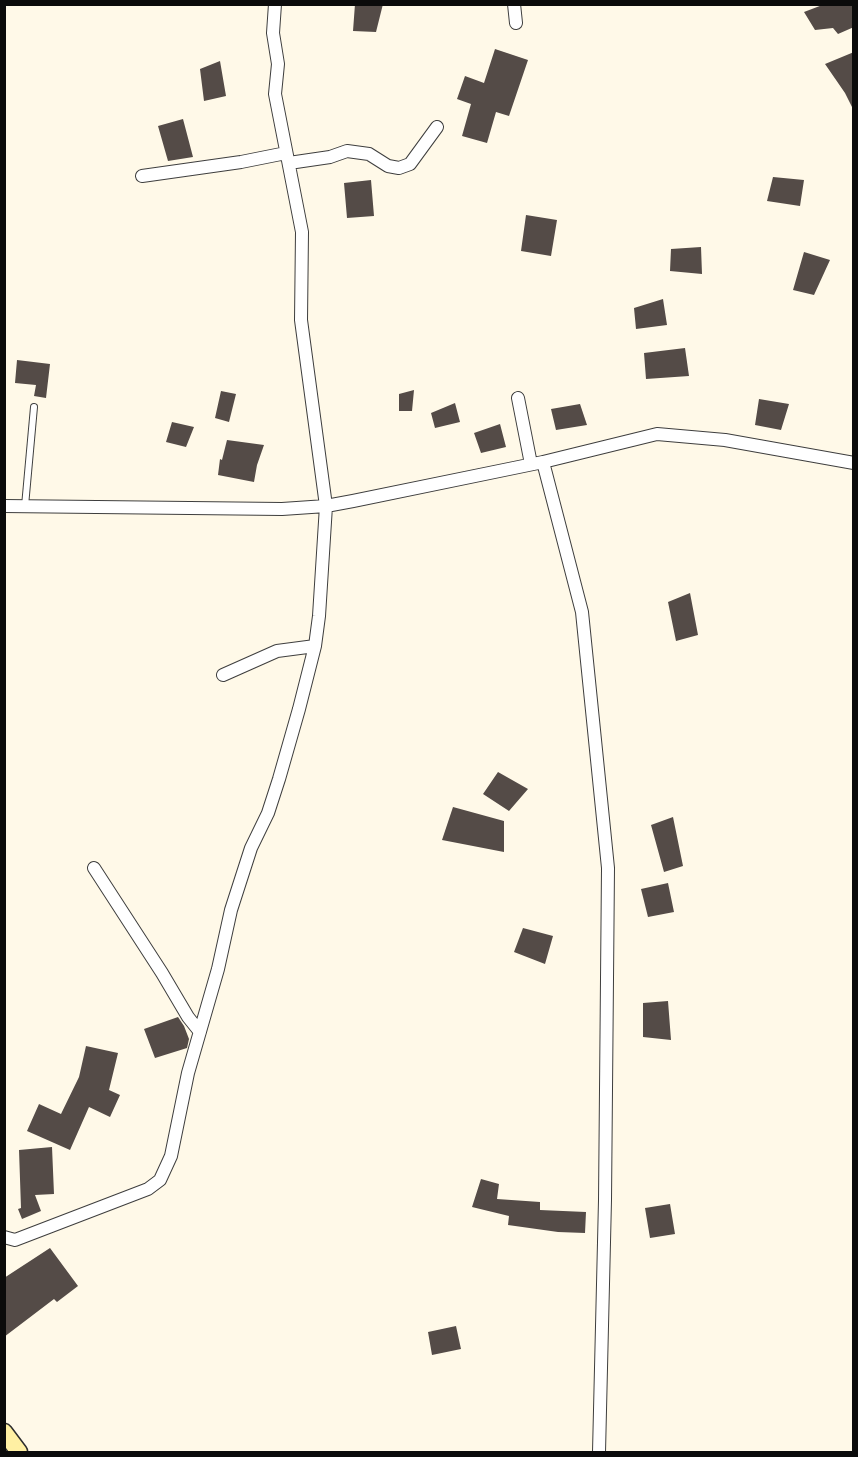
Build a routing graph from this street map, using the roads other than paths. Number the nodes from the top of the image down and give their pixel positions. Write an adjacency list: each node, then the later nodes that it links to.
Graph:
1 (274, 4): 5 (street)
2 (514, 4): 3 (street)
3 (516, 23)
4 (437, 127): 5 (street)
5 (288, 158): 6 (street); 13 (street)
6 (142, 176)
7 (518, 398): 9 (street)
8 (34, 407): 12 (lane)
9 (537, 463): 10 (street); 13 (street); 21 (street)
10 (854, 463)
11 (4, 506): 12 (street)
12 (25, 506): 13 (street)
13 (326, 506): 14 (street)
14 (315, 646): 15 (street); 17 (street)
15 (224, 675)
16 (94, 868): 17 (street)
17 (200, 1032): 18 (street)
18 (4, 1237)
19 (4, 1432): 20 (main road)
20 (19, 1452)
21 (599, 1452)

